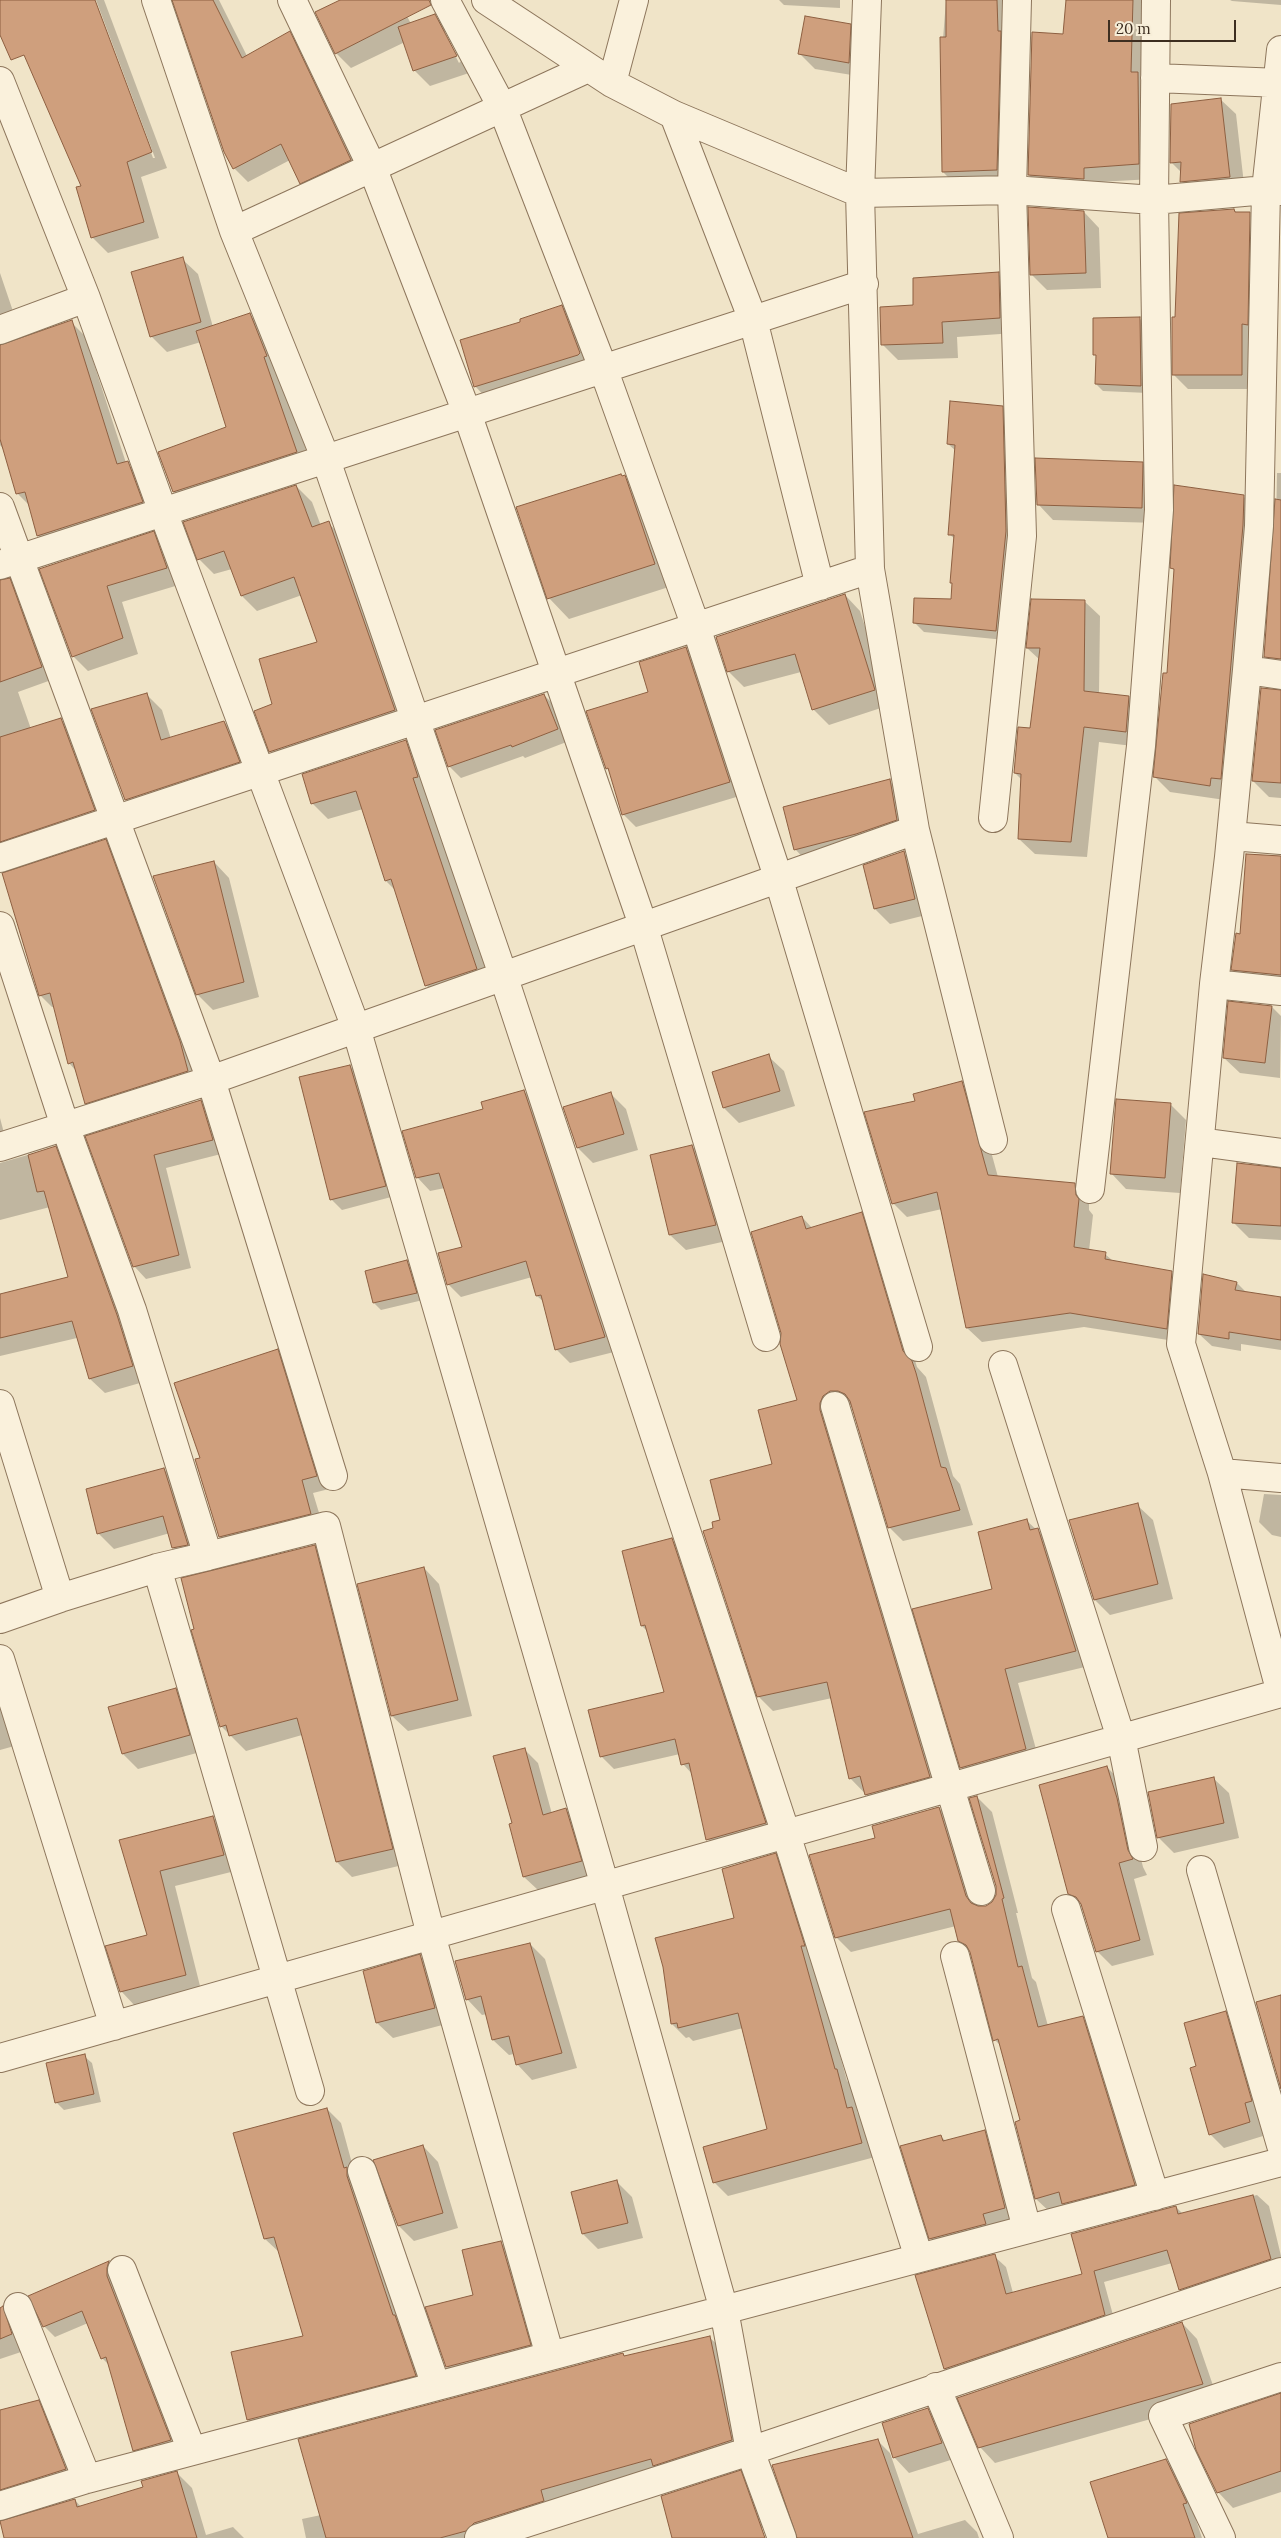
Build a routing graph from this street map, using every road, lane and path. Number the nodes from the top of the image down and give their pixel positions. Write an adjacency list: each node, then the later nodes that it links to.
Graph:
1 (156, 0): 22 (street)
2 (292, 0): 17 (street)
3 (445, 0): 15 (street)
4 (486, 0): 10 (street)
5 (634, 0): 13 (street)
6 (867, 0): 20 (street)
7 (1017, 0): 18 (street)
8 (1156, 0): 11 (street)
9 (1281, 50): 14 (street)
10 (588, 68): 13 (street); 15 (street)
11 (1155, 78): 14 (street); 21 (street)
12 (0, 81): 24 (street)
13 (612, 83): 16 (street)
14 (1279, 83): 19 (street)
15 (502, 107): 17 (street); 27 (street)
16 (674, 115): 20 (street); 25 (street)
17 (372, 167): 22 (street); 28 (street)
18 (1012, 190): 20 (street); 21 (street); 42 (street)
19 (1273, 190): 21 (street); 32 (street)
20 (860, 193): 23 (street)
21 (1154, 200): 61 (street)
22 (234, 232): 29 (street)
23 (864, 284): 25 (street); 34 (street)
24 (86, 298): 26 (street); 31 (street)
25 (753, 320): 27 (street); 35 (street)
26 (0, 330)
27 (602, 368): 28 (street); 36 (street)
28 (467, 413): 29 (street); 38 (street)
29 (325, 457): 31 (street); 40 (street)
30 (0, 507): 33 (street)
31 (163, 512): 33 (street); 41 (street)
32 (1270, 528): 37 (street)
33 (10, 562): 43 (street)
34 (870, 569): 35 (street); 44 (street)
35 (820, 586): 36 (street)
36 (696, 627): 38 (street); 48 (street)
37 (1247, 670): 39 (street); 45 (street)
38 (558, 673): 40 (street); 49 (street)
39 (1281, 675)
40 (415, 721): 41 (street); 51 (street)
41 (261, 772): 43 (street); 54 (street)
42 (993, 818)
43 (115, 820): 47 (street); 55 (street)
44 (915, 830): 48 (street); 57 (street)
45 (1231, 836): 46 (street); 52 (street)
46 (1281, 840)
47 (0, 858)
48 (778, 877): 49 (street); 63 (street)
49 (644, 925): 51 (street); 62 (street)
50 (0, 926): 56 (street)
51 (503, 975): 54 (street); 79 (street)
52 (1214, 984): 53 (street); 58 (street)
53 (1281, 992)
54 (356, 1028): 55 (street); 82 (street)
55 (211, 1080): 56 (street); 68 (street)
56 (65, 1126): 59 (street); 70 (street)
57 (993, 1140)
58 (1200, 1142): 60 (street); 67 (street)
59 (0, 1147)
60 (1281, 1153)
61 (1090, 1189)
62 (766, 1337)
63 (918, 1347)
64 (1003, 1365): 77 (street)
65 (0, 1404): 72 (street)
66 (835, 1406): 78 (street)
67 (1222, 1474): 69 (street); 73 (street)
68 (333, 1476)
69 (1281, 1478)
70 (208, 1556): 71 (street); 85 (street)
71 (157, 1568): 72 (street); 87 (street)
72 (60, 1598): 74 (street)
73 (1270, 1608): 76 (street)
74 (0, 1619)
75 (0, 1659): 88 (street)
76 (1281, 1693): 77 (street)
77 (1121, 1738): 78 (street); 80 (street)
78 (949, 1788): 79 (street); 83 (street)
79 (786, 1834): 82 (street); 96 (street)
80 (1143, 1847)
81 (1201, 1870): 91 (street)
82 (605, 1886): 85 (street); 100 (street)
83 (981, 1892)
84 (1066, 1910): 94 (street)
85 (431, 1935): 87 (street); 101 (street)
86 (955, 1956): 95 (street)
87 (279, 1979): 88 (street); 90 (street)
88 (114, 2026): 89 (street)
89 (0, 2058)
90 (310, 2091)
91 (1281, 2144)
92 (1281, 2162): 94 (street)
93 (362, 2171): 103 (street)
94 (1155, 2196): 95 (street)
95 (1027, 2229): 96 (street)
96 (919, 2258): 100 (street)
97 (122, 2270): 105 (street)
98 (1281, 2272): 104 (street)
99 (18, 2307): 107 (street)
100 (724, 2310): 101 (street); 106 (street)
101 (550, 2356): 103 (street)
102 (1281, 2377): 113 (street)
103 (436, 2386): 105 (street)
104 (936, 2387): 106 (street); 112 (street)
105 (192, 2451): 107 (street)
106 (750, 2451): 109 (street); 111 (street)
107 (87, 2479): 108 (street)
108 (0, 2506)
109 (528, 2531): 110 (street)
110 (479, 2538)
111 (782, 2538)
112 (999, 2538)
113 (1221, 2538)

